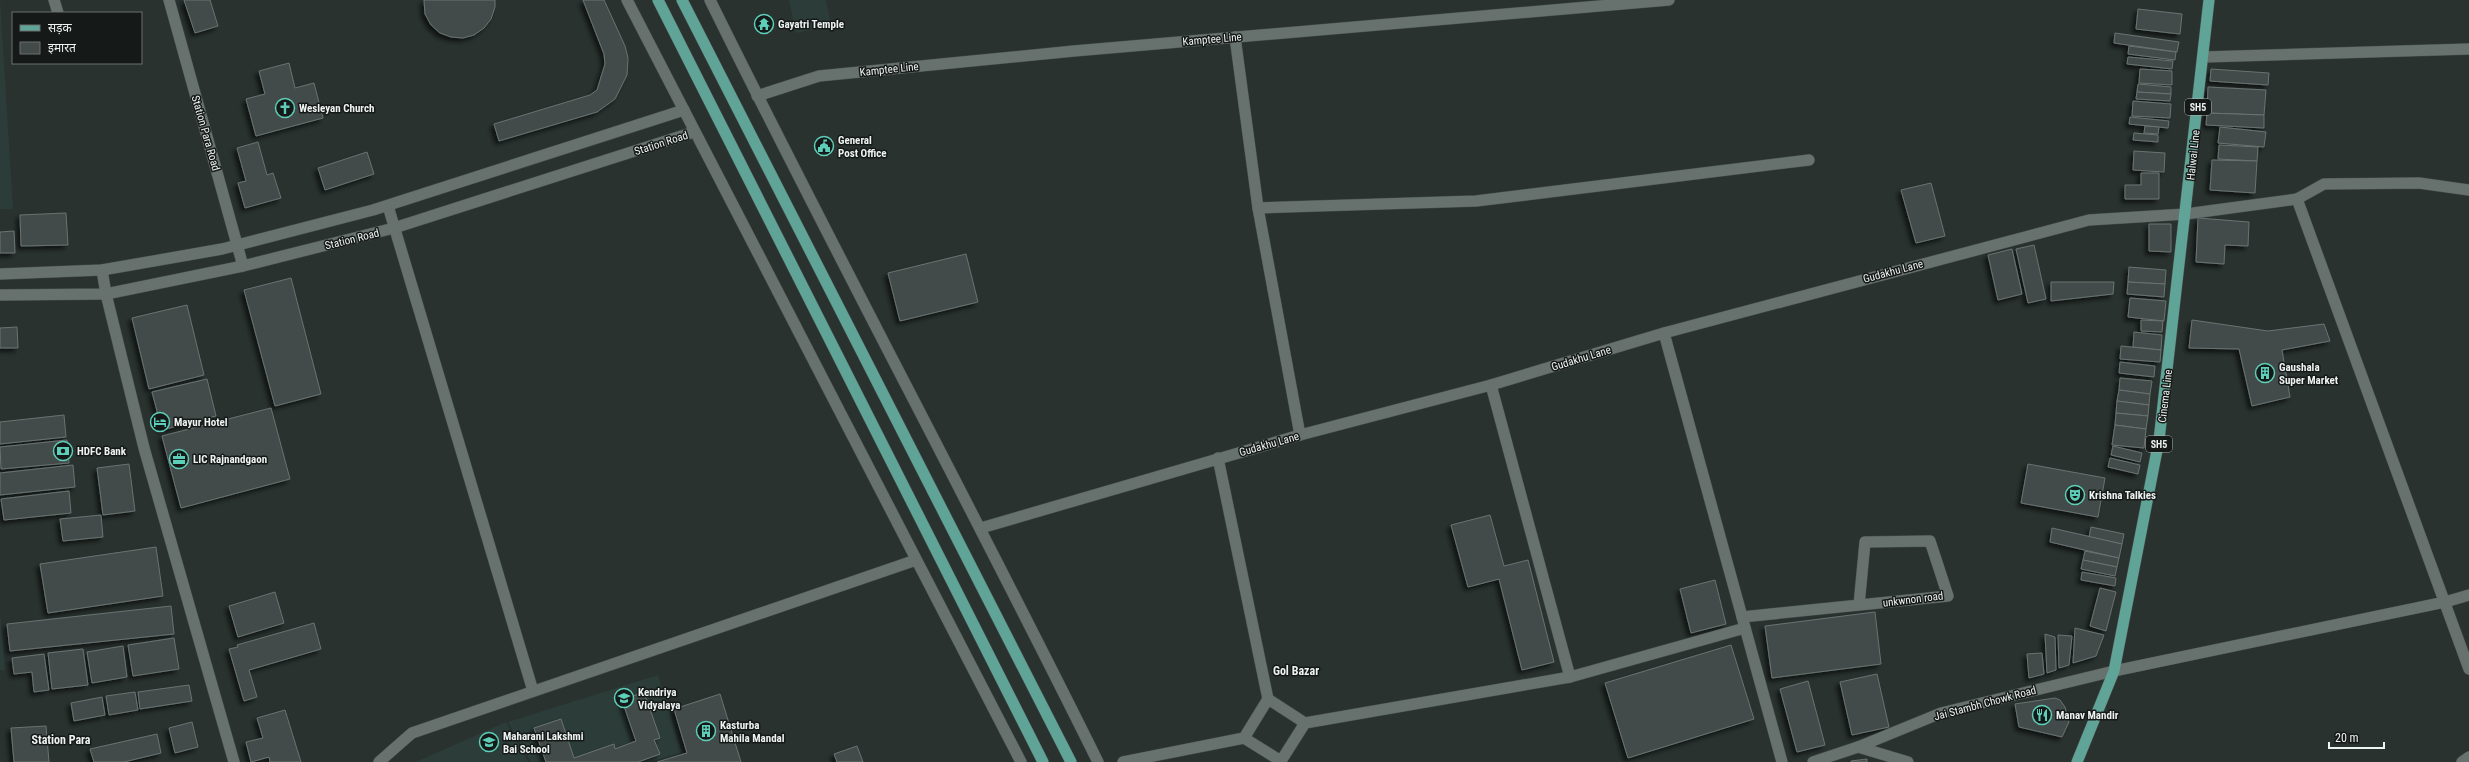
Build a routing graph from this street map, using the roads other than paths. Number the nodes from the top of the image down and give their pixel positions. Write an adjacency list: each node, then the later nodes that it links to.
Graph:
1 (54, 0): 9 (street)
2 (169, 0): 23 (street, Station Para Road)
3 (627, 0): 14 (street)
4 (658, 0): 53 (main road)
5 (682, 0): 54 (main road)
6 (710, 0): 13 (street)
7 (1669, 0): 10 (street, Kamptee Line)
8 (2209, 0): 12 (main road, Halwai Line / SH5)
9 (58, 12)
10 (1235, 37): 13 (street, Kamptee Line); 20 (street)
11 (2469, 49): 12 (street)
12 (2204, 57): 21 (main road, Halwai Line / SH5)
13 (757, 96): 33 (street)
14 (684, 110): 15 (street); 19 (street, Station Road)
15 (694, 132): 22 (street, Station Road); 34 (street)
16 (1809, 160): 20 (street)
17 (2469, 190): 18 (street)
18 (2297, 199): 21 (street, Gudakhu Lane); 36 (street)
19 (388, 206): 22 (street); 23 (street, Station Road)
20 (1258, 208): 31 (street)
21 (2186, 214): 29 (street, Gudakhu Lane); 41 (main road, Cinema Line / SH5)
22 (394, 228): 24 (street, Station Road); 43 (street)
23 (236, 245): 24 (street, Station Para Road); 25 (street, Station Road)
24 (243, 266): 27 (street, Station Road)
25 (102, 270): 26 (street, Station Road); 27 (street)
26 (0, 274)
27 (106, 294): 28 (street, Station Road); 50 (street)
28 (0, 295)
29 (1664, 333): 30 (street, Gudakhu Lane); 38 (street)
30 (1491, 385): 31 (street, Gudakhu Lane); 42 (street)
31 (1300, 435): 32 (street, Gudakhu Lane)
32 (1218, 458): 33 (street, Gudakhu Lane); 44 (street)
33 (980, 528): 55 (street)
34 (916, 560): 43 (street); 52 (street)
35 (2469, 595): 36 (street, Jai Stambh Chowk Road)
36 (2444, 602): 40 (street); 41 (street, Jai Stambh Chowk Road)
37 (1859, 605): 37 (street, unkwnon road); 38 (street, unkwnon road)
38 (1742, 617): 39 (street)
39 (1744, 628): 42 (street); 57 (street)
40 (2469, 669)
41 (2114, 670): 47 (street, Jai Stambh Chowk Road); 60 (main road, SH5)
42 (1570, 677): 45 (street)
43 (533, 691): 51 (street)
44 (1268, 699): 45 (street); 46 (street)
45 (1305, 723): 49 (street)
46 (1244, 738): 49 (street); 56 (street)
47 (1858, 747): 58 (street, Jai Stambh Chowk Road); 59 (street)
48 (2469, 757): 61 (street)
49 (1281, 761)
50 (234, 762)
51 (379, 762)
52 (1021, 762)
53 (1043, 762)
54 (1071, 762)
55 (1098, 762)
56 (1123, 762)
57 (1782, 762)
58 (1813, 762)
59 (1908, 762)
60 (2077, 762)
61 (2462, 762)

